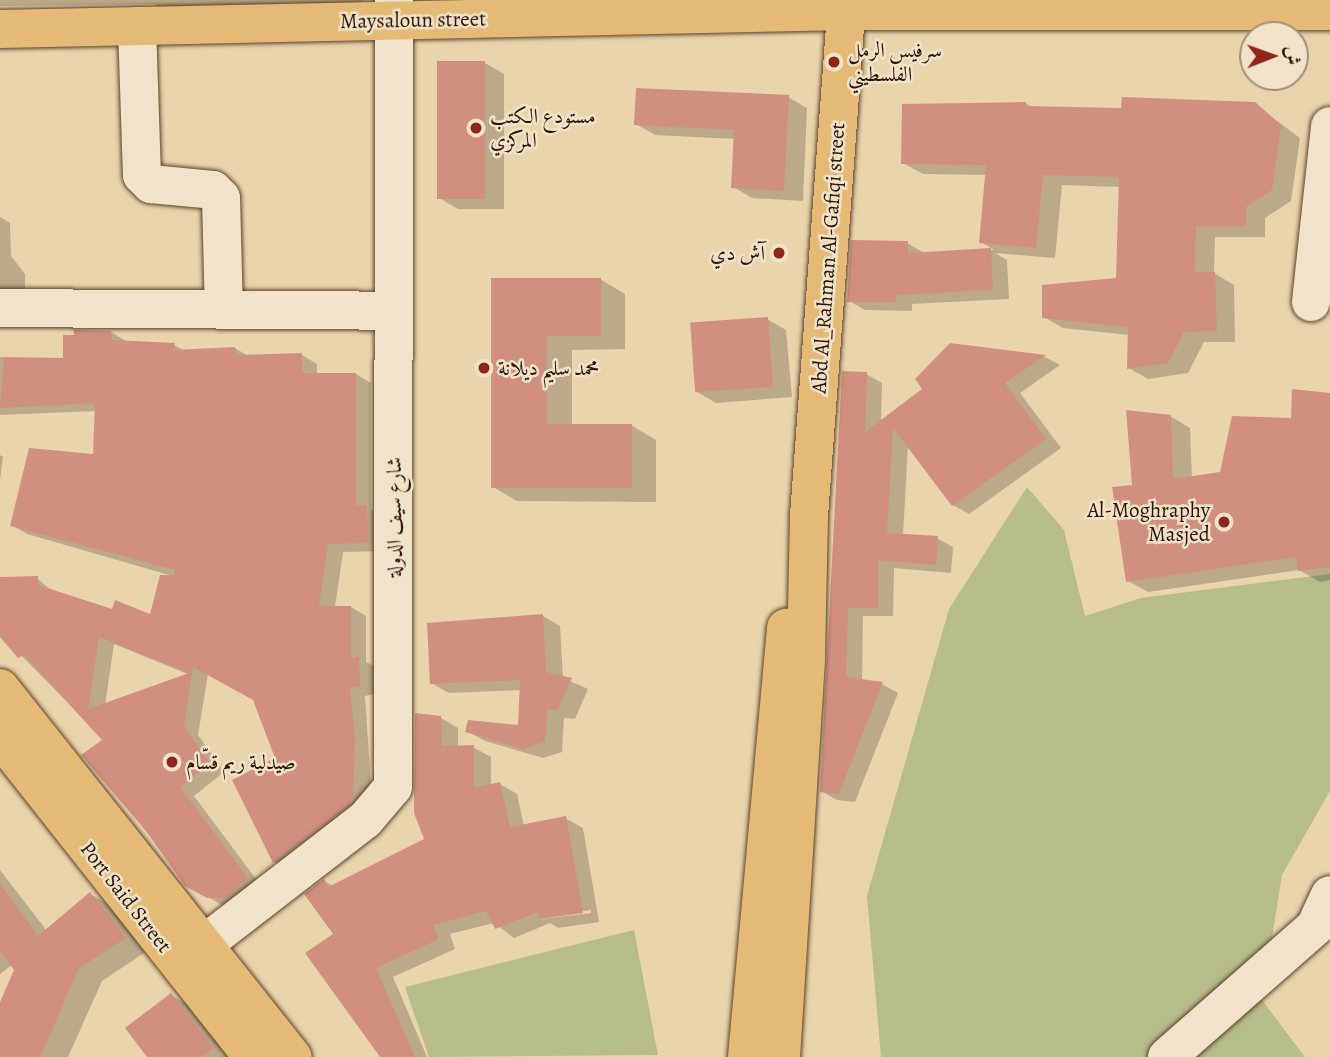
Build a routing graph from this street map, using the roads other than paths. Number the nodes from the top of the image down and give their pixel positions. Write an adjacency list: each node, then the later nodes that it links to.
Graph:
1 (847, 5): 2 (main road, Maysaloun street); 3 (main road, Maysaloun street); 11 (main road, Abd Al_Rahman Al-Gafiqi street)
2 (395, 10): 4 (main road, Maysaloun street); 10 (street, شارع سيف الدولة)
3 (1330, 11)
4 (137, 26): 5 (main road, Maysaloun street); 9 (street)
5 (0, 29)
6 (1330, 126): 7 (street)
7 (1311, 302)
8 (0, 308): 9 (street)
9 (223, 309): 10 (street)
10 (394, 311): 15 (street, شارع سيف الدولة)
11 (808, 516): 18 (main road); 19 (main road)
12 (0, 688): 15 (main road)
13 (0, 737): 16 (main road, Port Said Street)
14 (1330, 895): 20 (street)
15 (203, 945): 17 (main road)
16 (253, 1057)
17 (292, 1057)
18 (747, 1057)
19 (781, 1057)
20 (1167, 1057)

